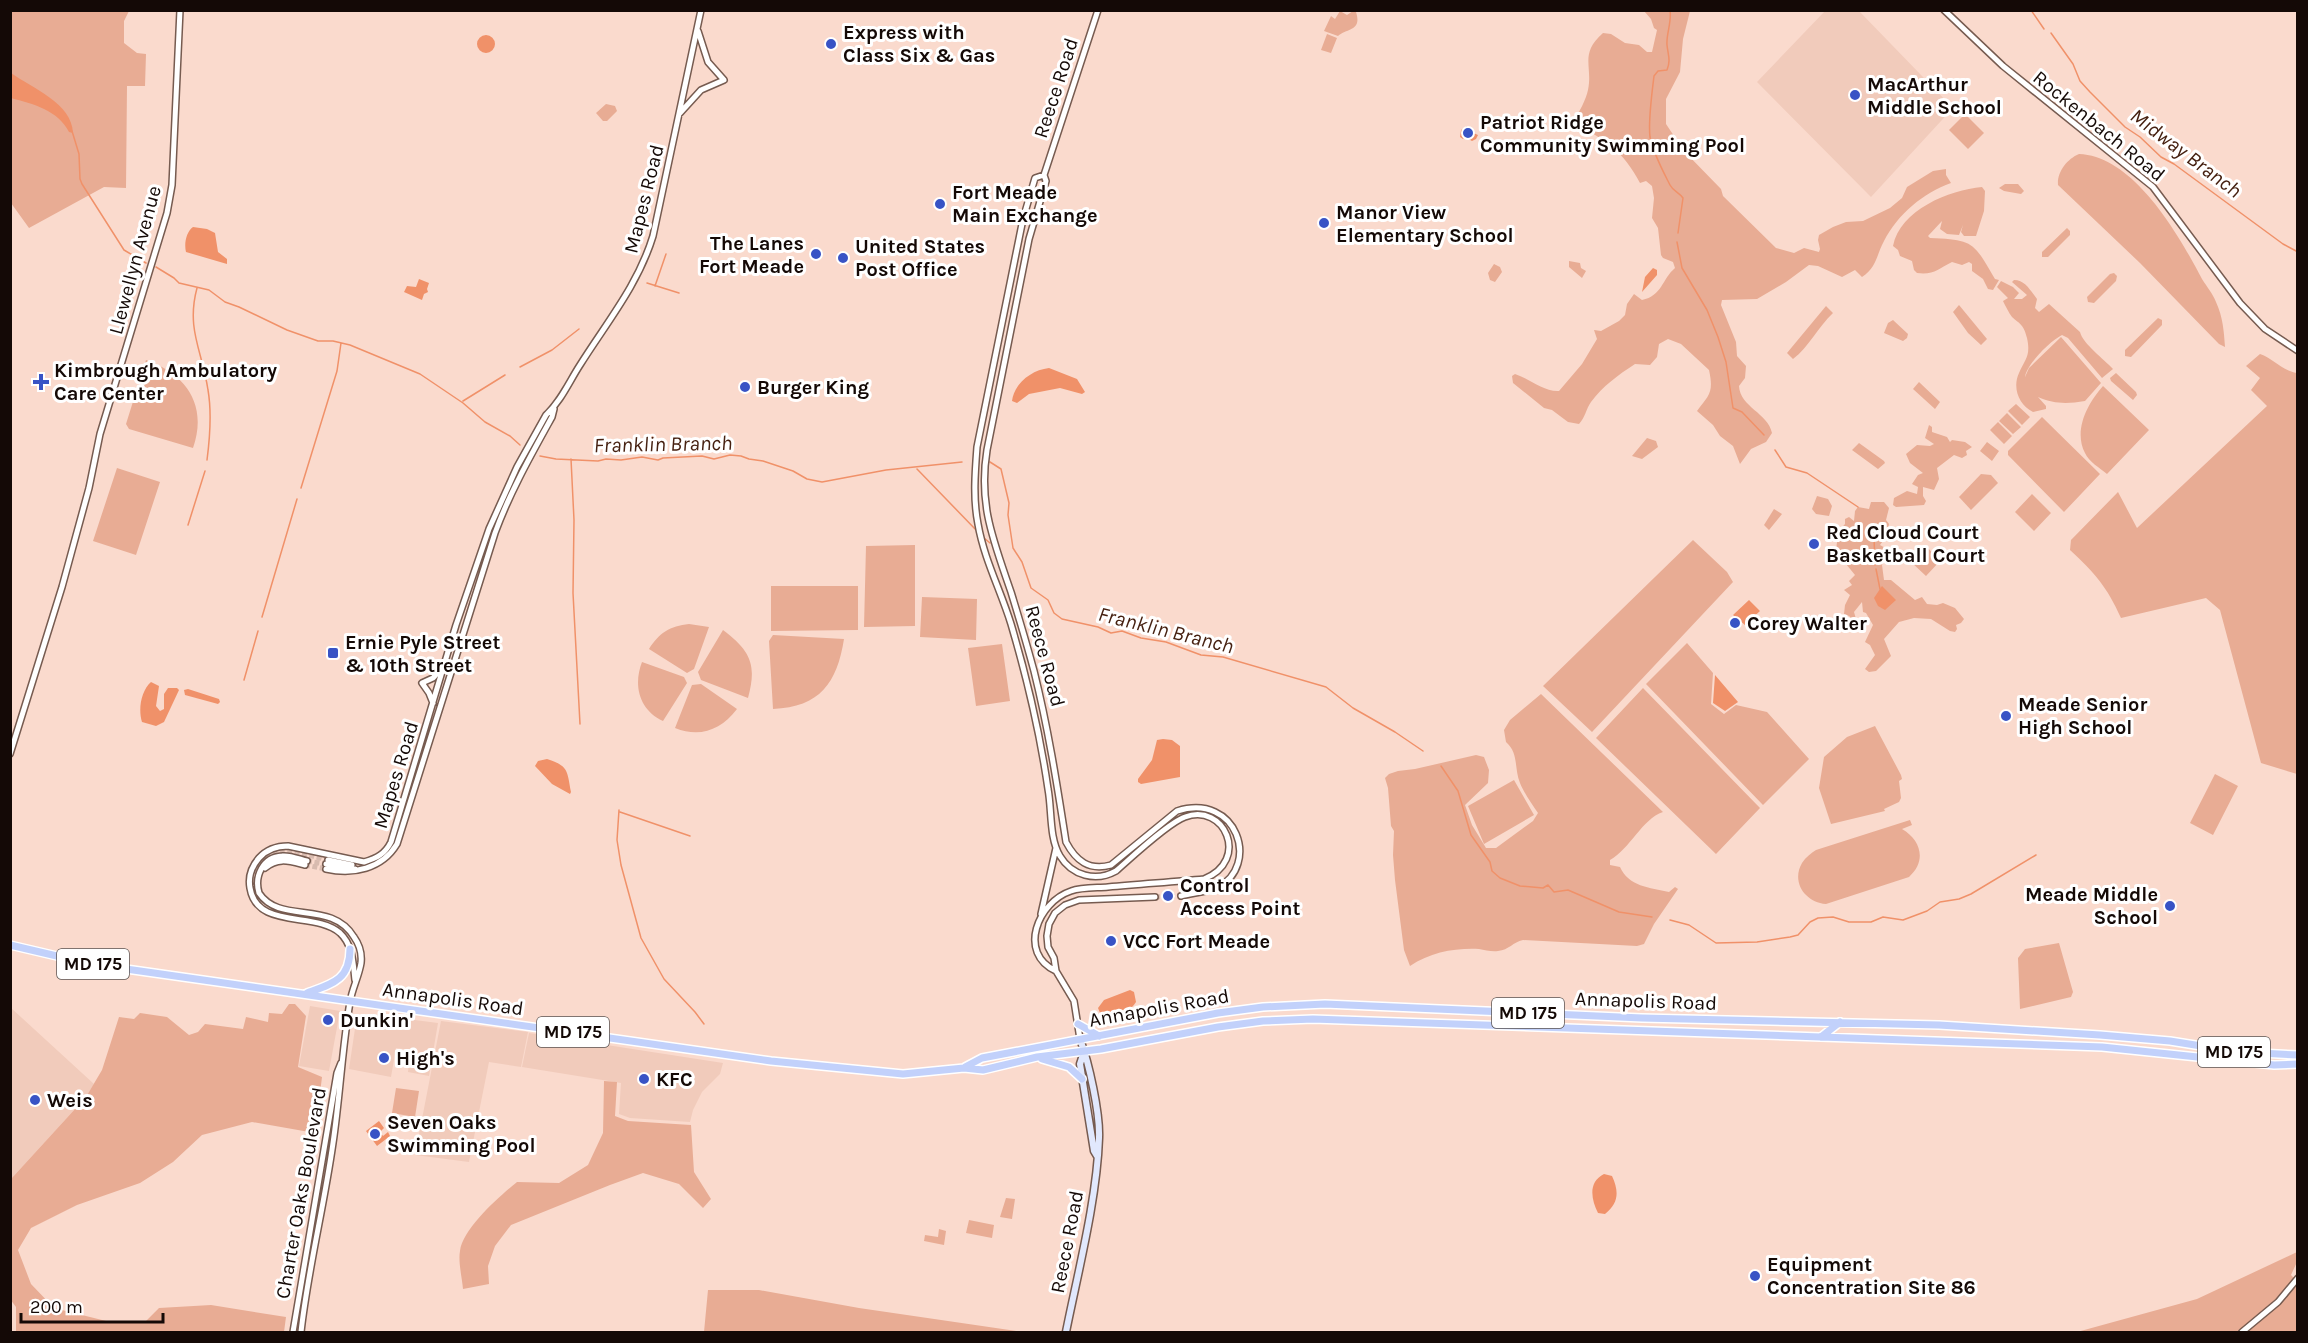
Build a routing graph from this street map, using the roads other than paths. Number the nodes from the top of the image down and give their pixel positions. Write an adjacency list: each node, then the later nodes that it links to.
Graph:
1 (180, 10): 12 (street, Llewellyn Avenue)
2 (701, 10): 5 (street, Mapes Road)
3 (1098, 10): 7 (street, Reece Road)
4 (1944, 10): 8 (street, Rockenbach Road)
5 (697, 28): 6 (street, Mapes Road); 6 (street)
6 (679, 115): 9 (street, Mapes Road)
7 (1044, 175): 13 (street, Reece Road); 16 (street, Reece Road)
8 (2298, 351)
9 (554, 407): 10 (street, Mapes Road); 15 (street, Mapes Road)
10 (444, 665): 11 (street, Mapes Road); 11 (street)
11 (433, 703): 20 (street, Mapes Road)
12 (10, 754)
13 (1056, 848): 18 (street, Reece Road); 18 (street)
14 (306, 863): 22 (street)
15 (362, 868): 15 (street, Mapes Road)
16 (1181, 896)
17 (1155, 897): 21 (street, Reece Road)
18 (1041, 916): 21 (street, Reece Road)
19 (10, 945): 23 (main road, Annapolis Road / MD 175)
20 (350, 949): 22 (street); 23 (main road)
21 (1056, 971): 28 (street, Reece Road)
22 (355, 980): 24 (street)
23 (304, 994): 24 (main road, Annapolis Road / MD 175)
24 (350, 1001): 35 (street, Charter Oaks Boulevard); 37 (main road, Annapolis Road / MD 175)
25 (1443, 1009): 26 (main road, Annapolis Road / MD 175); 27 (main road); 29 (main road, Annapolis Road / MD 175)
26 (1840, 1022): 30 (main road); 33 (main road, Annapolis Road / MD 175)
27 (1425, 1023): 30 (main road, Annapolis Road / MD 175); 32 (main road, Annapolis Road / MD 175)
28 (1078, 1024): 29 (main road); 31 (street, Reece Road)
29 (1100, 1036): 31 (main road, Annapolis Road / MD 175)
30 (1821, 1037): 36 (main road, Annapolis Road / MD 175)
31 (1080, 1039): 32 (main road, Reece Road); 37 (main road, Annapolis Road / MD 175)
32 (1084, 1050): 34 (main road, Annapolis Road / MD 175); 38 (main road, Reece Road); 39 (main road, Reece Road)
33 (2298, 1055)
34 (1037, 1057): 37 (main road, Annapolis Road / MD 175); 38 (main road)
35 (342, 1060): 41 (street, Charter Oaks Boulevard); 42 (street, Charter Oaks Boulevard)
36 (2298, 1064)
37 (964, 1068)
38 (1082, 1079): 39 (main road, Reece Road)
39 (1098, 1157): 43 (main road, Reece Road)
40 (2298, 1278): 44 (street)
41 (293, 1332)
42 (301, 1332)
43 (1066, 1332)
44 (2242, 1332)

